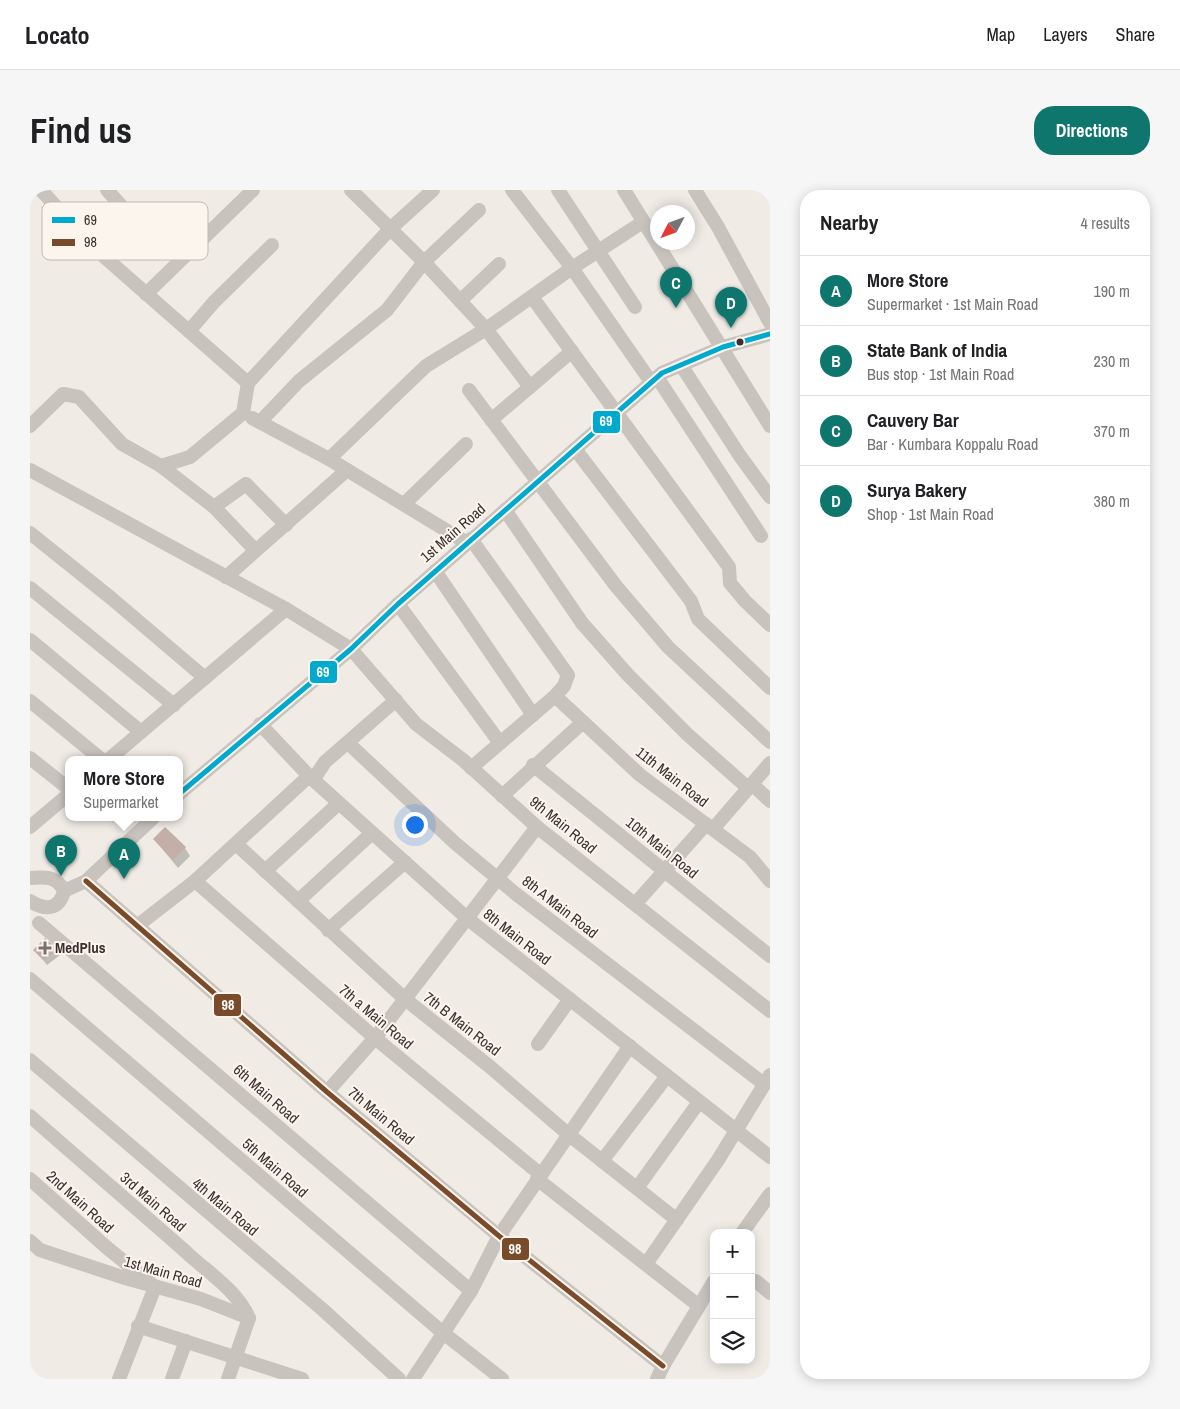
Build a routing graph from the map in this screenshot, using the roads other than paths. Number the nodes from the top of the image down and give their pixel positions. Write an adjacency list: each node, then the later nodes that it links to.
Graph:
1 (41, 190): 10 (street)
2 (107, 190): 11 (street)
3 (253, 190): 15 (street)
4 (350, 190): 14 (street)
5 (433, 190): 14 (street)
6 (512, 190): 22 (street)
7 (558, 190): 17 (street)
8 (624, 190): 13 (street)
9 (695, 190): 27 (street)
10 (52, 202)
11 (118, 202)
12 (480, 210): 20 (street)
13 (643, 222): 17 (street); 31 (street)
14 (390, 229): 20 (street); 35 (street)
15 (208, 234)
16 (272, 245): 29 (street)
17 (597, 252): 22 (street); 26 (street)
18 (108, 260): 23 (street)
19 (181, 260): 23 (street)
20 (424, 262): 25 (street); 41 (street)
21 (498, 264): 25 (street)
22 (572, 268): 24 (street); 34 (street)
23 (146, 294): 29 (street)
24 (532, 296): 28 (street); 32 (street)
25 (460, 301): 28 (street)
26 (636, 307)
27 (770, 323)
28 (486, 329): 36 (street); 46 (street)
29 (189, 331): 35 (street)
30 (770, 334): 31 (street, 1st Main Road)
31 (722, 347): 33 (street, 1st Main Road); 43 (street)
32 (572, 351): 36 (street); 38 (street)
33 (681, 364): 34 (street, 1st Main Road); 51 (street)
34 (654, 380): 38 (street, 1st Main Road); 57 (street)
35 (248, 383): 39 (street)
36 (530, 387): 40 (street)
37 (469, 390): 40 (street)
38 (617, 412): 45 (street, 1st Main Road); 65 (street)
39 (243, 413): 41 (street); 47 (street)
40 (491, 420): 50 (street)
41 (260, 422): 46 (street)
42 (30, 426): 47 (street)
43 (770, 426)
44 (466, 444): 52 (street)
45 (575, 449): 50 (street, 1st Main Road); 69 (street)
46 (328, 458): 48 (street)
47 (161, 466): 53 (street)
48 (347, 470): 52 (street); 55 (street)
49 (31, 474): 61 (street, 9th Main Road)
50 (537, 481): 54 (street, 1st Main Road); 78 (street)
51 (770, 497)
52 (404, 504): 58 (street)
53 (214, 508): 55 (street); 59 (street)
54 (504, 510): 58 (street, 1st Main Road); 88 (street)
55 (286, 525): 59 (street)
56 (30, 533): 68 (street)
57 (761, 536)
58 (469, 541): 60 (street, 1st Main Road); 70 (street)
59 (255, 550): 61 (street)
60 (435, 571): 63 (street, 1st Main Road); 74 (street)
61 (226, 577): 64 (street, 9th Main Road)
62 (30, 588): 73 (street)
63 (398, 604): 67 (street, 1st Main Road); 80 (street)
64 (286, 609): 67 (street, 9th Main Road); 68 (street)
65 (770, 625)
66 (30, 640): 77 (street)
67 (351, 649): 71 (street, 9th Main Road); 76 (street, 1st Main Road)
68 (205, 678): 73 (street)
69 (770, 688)
70 (555, 696): 74 (street); 75 (street, 11th Main Road)
71 (396, 700): 79 (street); 86 (street, 9th Main Road)
72 (30, 702): 81 (street)
73 (174, 704): 77 (street)
74 (533, 715): 80 (street)
75 (583, 722): 85 (street); 97 (street, 11th Main Road)
76 (260, 724): 87 (street, 8th Main Road); 90 (street, 1st Main Road)
77 (141, 732): 82 (street)
78 (770, 742)
79 (348, 743): 87 (street); 105 (street, 8th A Main Road)
80 (500, 743): 86 (street)
81 (97, 756)
82 (113, 756)
83 (30, 758): 89 (street)
84 (770, 764): 88 (street)
85 (534, 765): 91 (street); 103 (street, 10th Main Road)
86 (471, 768): 91 (street, 9th Main Road)
87 (311, 778): 94 (street, 8th Main Road); 100 (street)
88 (750, 786): 93 (street); 97 (street)
89 (65, 787)
90 (183, 791)
91 (502, 796): 98 (street, 9th Main Road)
92 (65, 797): 95 (street)
93 (770, 801)
94 (339, 803): 99 (street, 8th Main Road); 102 (street)
95 (32, 821)
96 (150, 821): 106 (street)
97 (709, 826): 103 (street); 108 (street, 11th Main Road)
98 (537, 827): 105 (street); 111 (street, 9th Main Road)
99 (372, 833): 101 (street, 8th Main Road); 110 (street)
100 (236, 844): 102 (street, 7th B Main Road); 107 (street)
101 (405, 862): 113 (street, 8th Main Road); 116 (street)
102 (265, 871): 110 (street, 7th B Main Road)
103 (664, 871): 111 (street); 117 (street, 10th Main Road)
104 (30, 878): 109 (street)
105 (498, 879): 113 (street); 127 (street, 8th A Main Road)
106 (86, 881): 109 (street); 114 (street, 7th Main Road)
107 (195, 881): 114 (street); 122 (street, 7th a Main Road)
108 (770, 881)
109 (64, 891): 112 (street)
110 (298, 901): 116 (street, 7th B Main Road)
111 (636, 902): 121 (street, 9th Main Road)
112 (36, 905): 115 (street)
113 (468, 918): 119 (street, 8th Main Road); 120 (street)
114 (137, 926): 128 (street, 7th Main Road)
115 (34, 927): 147 (street, 6th Main Road)
116 (328, 930): 120 (street, 7th B Main Road)
117 (770, 956)
118 (30, 980): 152 (street, 5th Main Road)
119 (570, 999): 123 (street); 124 (street, 8th Main Road)
120 (404, 1000): 122 (street); 132 (street, 7th B Main Road)
121 (770, 1011)
122 (374, 1038): 128 (street); 135 (street, 7th a Main Road)
123 (538, 1044)
124 (630, 1046): 126 (street, 8th Main Road); 132 (street)
125 (30, 1060): 161 (street, 4th Main Road)
126 (667, 1076): 129 (street, 8th Main Road); 134 (street)
127 (767, 1079): 131 (street)
128 (327, 1092): 141 (street, 7th Main Road)
129 (699, 1102): 131 (street, 8th Main Road); 137 (street)
130 (30, 1116): 150 (street, 3rd Main Road)
131 (735, 1131): 133 (street, 8th Main Road); 139 (street)
132 (568, 1134): 134 (street, 7th B Main Road); 135 (street)
133 (770, 1157)
134 (602, 1161): 137 (street, 7th B Main Road)
135 (538, 1176): 141 (street); 143 (street, 7th a Main Road)
136 (30, 1179): 145 (street, 2nd Main Road)
137 (637, 1188): 139 (street, 7th B Main Road)
138 (770, 1194): 140 (street)
139 (676, 1220): 143 (street)
140 (745, 1229)
141 (499, 1236): 147 (street); 155 (street, 7th Main Road)
142 (30, 1242): 145 (street, 1st Main Road)
143 (646, 1264): 149 (street, 7th a Main Road)
144 (756, 1281): 148 (street)
145 (155, 1287): 150 (street, 1st Main Road); 151 (street)
146 (710, 1288): 149 (street)
147 (471, 1291): 152 (street)
148 (770, 1293)
149 (699, 1306): 155 (street)
150 (249, 1318): 154 (street)
151 (138, 1326): 153 (street); 157 (street)
152 (442, 1332): 162 (street); 163 (street, 5th Main Road)
153 (186, 1341): 154 (street); 158 (street)
154 (236, 1357): 156 (street); 159 (street)
155 (663, 1366): 164 (street)
156 (284, 1376): 160 (street)
157 (119, 1379)
158 (172, 1379)
159 (228, 1379)
160 (302, 1379)
161 (399, 1379)
162 (413, 1379)
163 (502, 1379)
164 (658, 1379)

